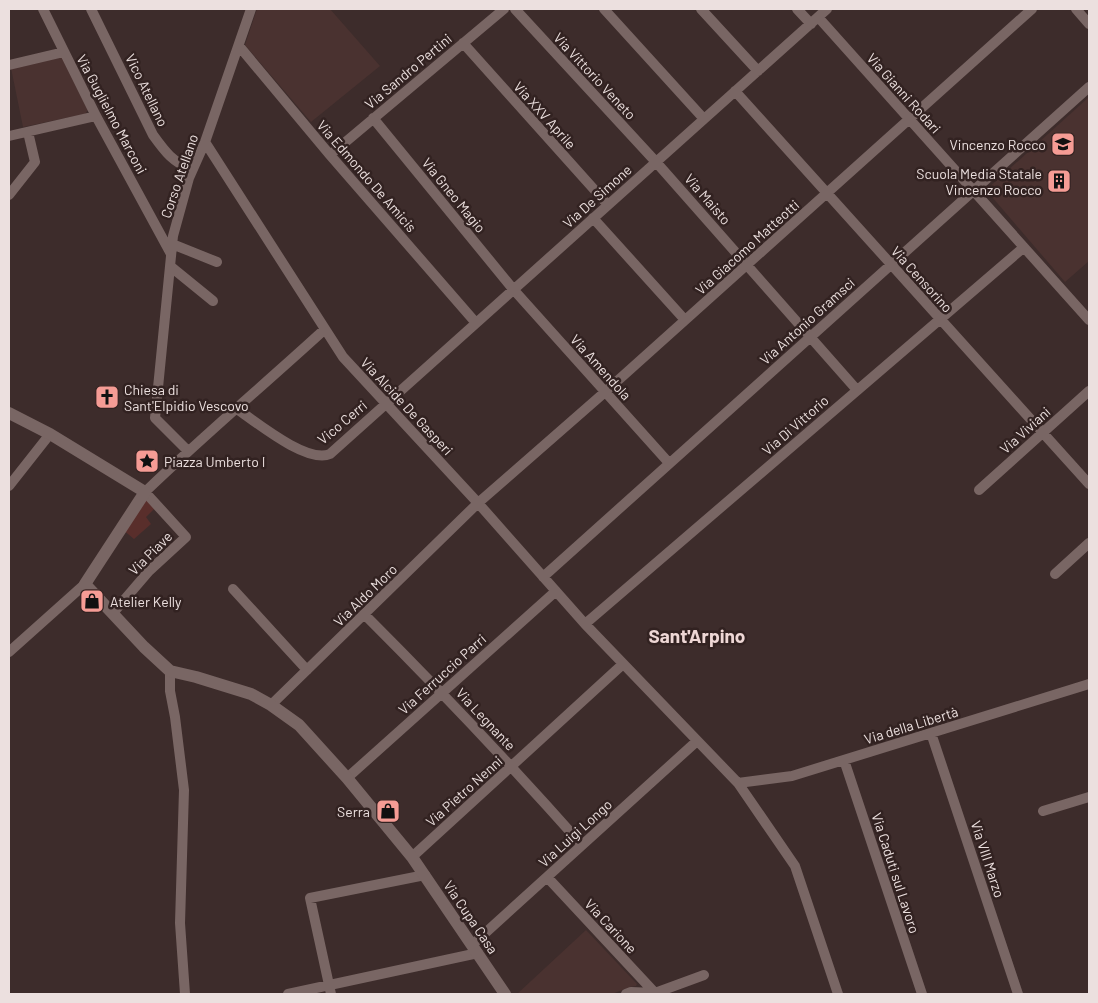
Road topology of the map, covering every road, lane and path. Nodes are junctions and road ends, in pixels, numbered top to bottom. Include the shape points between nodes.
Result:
1 (43, 9) edge
2 (91, 9) edge
3 (250, 9) edge
4 (504, 9) edge
5 (515, 9) edge
6 (604, 9) edge
7 (701, 9) edge
8 (797, 9) edge
9 (827, 9) edge
10 (1032, 9) edge
11 (1076, 9) edge
12 (814, 20) junction
13 (1089, 24) edge
14 (463, 43) junction
15 (239, 46) junction
16 (64, 52) junction
17 (9, 64) edge
18 (758, 71) junction
19 (1089, 87) edge
20 (735, 91) junction
21 (96, 116) junction
22 (374, 118) junction
23 (704, 119) junction
24 (909, 119) junction
25 (28, 132) junction
26 (9, 136) edge
27 (205, 142) junction
28 (330, 155) junction
29 (656, 162) junction
30 (192, 170) junction
31 (973, 191) junction
32 (827, 193) junction
33 (9, 195) edge
34 (608, 205) junction
35 (593, 218) junction
36 (178, 219) junction
37 (159, 231) junction
38 (1023, 248) junction
39 (172, 249) junction
40 (217, 262) dead end
41 (891, 264) junction
42 (747, 265) junction
43 (170, 266) junction
44 (513, 289) junction
45 (213, 301) dead end
46 (940, 319) junction
47 (685, 320) junction
48 (1089, 320) edge
49 (476, 323) junction
50 (325, 329) junction
51 (810, 337) junction
52 (857, 390) junction
53 (1089, 391) edge
54 (605, 392) junction
55 (386, 403) junction
56 (237, 409) junction
57 (9, 413) edge
58 (1043, 433) junction
59 (50, 434) junction
60 (188, 451) junction
61 (669, 463) junction
62 (1089, 484) edge
63 (9, 486) edge
64 (979, 490) dead end
65 (145, 492) junction
66 (478, 504) junction
67 (1089, 543) edge
68 (1055, 574) dead end
69 (542, 577) junction
70 (85, 584) junction
71 (233, 589) dead end
72 (556, 591) junction
73 (113, 613) junction
74 (365, 615) junction
75 (585, 624) junction
76 (9, 652) edge
77 (623, 664) junction
78 (307, 670) junction
79 (170, 671) junction
80 (1089, 684) edge
81 (442, 693) junction
82 (271, 705) junction
83 (932, 733) junction
84 (697, 741) junction
85 (844, 760) junction
86 (512, 766) junction
87 (346, 778) junction
88 (738, 783) junction
89 (1089, 797) edge
90 (1043, 811) dead end
91 (582, 845) junction
92 (412, 857) junction
93 (425, 876) junction
94 (547, 877) junction
95 (475, 949) junction
96 (704, 975) dead end
97 (330, 990) edge
98 (656, 993) junction
99 (186, 994) edge
100 (288, 994) edge
101 (506, 994) edge
102 (626, 994) edge
103 (838, 994) edge
104 (922, 994) edge
105 (1018, 994) edge

1 - 16 street, Via Guglielmo Marconi
2 - 30 street, Vico Atellano via 154,135 165,152
3 - 15 street, Corso Atellano
4 - 14 street, Via Sandro Pertini
5 - 29 street, Via Vittorio Veneto
6 - 23 street
7 - 18 street
8 - 12 street, Via Gianni Rodari
9 - 12 street, Via De Simone
10 - 24 street, Via Giacomo Matteotti
11 - 13 street
12 - 18 street, Via De Simone
12 - 24 street, Via Gianni Rodari
14 - 22 street, Via Sandro Pertini
14 - 34 street, Via XXV Aprile
15 - 27 street, Corso Atellano
15 - 28 street, Via Edmondo De Amicis
16 - 17 street
16 - 21 street, Via Guglielmo Marconi
18 - 20 street, Via De Simone
19 - 31 street, Via Antonio Gramsci
20 - 23 street, Via De Simone
20 - 32 street, Via Censorino
21 - 25 street
21 - 37 street, Via Guglielmo Marconi
22 - 28 street, Via Sandro Pertini
22 - 44 street, Via Gneo Magio
23 - 29 street, Via De Simone
24 - 31 street, Via Gianni Rodari
24 - 32 street, Via Giacomo Matteotti
25 - 26 street
25 - 33 street via 35,162
27 - 30 street, Corso Atellano
27 - 50 street, Via Alcide De Gasperi
28 - 49 street, Via Edmondo De Amicis
29 - 34 street, Via De Simone
29 - 42 street, Via Maisto
30 - 36 street, Corso Atellano
31 - 38 street, Via Gianni Rodari
31 - 41 street, Via Antonio Gramsci
32 - 41 street, Via Censorino
32 - 42 street, Via Giacomo Matteotti
34 - 35 street, Via De Simone
35 - 44 street, Via De Simone
35 - 47 street
36 - 37 street
36 - 39 street, Corso Atellano
37 - 39 street, Via Guglielmo Marconi
38 - 46 street, Via Di Vittorio
38 - 48 street, Via Gianni Rodari
39 - 40 street
39 - 43 street, Corso Atellano
41 - 46 street, Via Censorino
41 - 51 street, Via Antonio Gramsci
42 - 47 street, Via Giacomo Matteotti
42 - 51 street, Via Maisto
43 - 45 street
43 - 60 street, Corso Atellano via 155,418
44 - 49 street, Via De Simone
44 - 54 street, Via Amendola
46 - 52 street, Via Di Vittorio
46 - 58 street, Via Censorino
47 - 54 street, Via Giacomo Matteotti
49 - 55 street, Via De Simone
50 - 55 street, Via Alcide De Gasperi via 343,357
50 - 56 street
51 - 52 street, Via Maisto
51 - 61 street, Via Antonio Gramsci
52 - 75 street, Via Di Vittorio
53 - 58 street, Via Viviani
54 - 61 street, Via Amendola
54 - 66 street, Via Giacomo Matteotti
55 - 56 street, Vico Cerri via 326,456 287,444
55 - 66 street, Via Alcide De Gasperi
56 - 60 street
57 - 59 street
58 - 62 street, Via Censorino
58 - 64 street, Via Viviani
59 - 63 street
59 - 65 street
60 - 65 street
61 - 69 street, Via Antonio Gramsci
65 - 70 street
65 - 73 street, Via Piave via 186,537
66 - 69 street, Via Alcide De Gasperi
66 - 74 street, Via Aldo Moro
67 - 68 street
69 - 72 street, Via Alcide De Gasperi
70 - 73 street
70 - 76 street
71 - 78 street
72 - 75 street, Via Alcide De Gasperi
72 - 81 street, Via Ferruccio Parri
73 - 79 street
74 - 78 street, Via Aldo Moro
74 - 81 street, Via Legnante
75 - 77 street, Via Alcide De Gasperi
77 - 84 street, Via Alcide De Gasperi
77 - 86 street, Via Pietro Nenni
78 - 82 street, Via Aldo Moro
79 - 82 street, Via Cupa Casa via 251,694
79 - 99 street via 184,790 180,923
80 - 83 street, Via della Libertà
81 - 86 street, Via Legnante
81 - 87 street, Via Ferruccio Parri
82 - 87 street, Via Cupa Casa via 298,725
83 - 85 street, Via della Libertà
83 - 105 street, Via VIII Marzo
84 - 88 street, Via Alcide De Gasperi
84 - 91 street, Via Luigi Longo
85 - 88 street, Via della Libertà via 792,776
85 - 104 street, Via Caduti sul Lavoro
86 - 91 street, Via Legnante
86 - 92 street, Via Pietro Nenni
87 - 92 street, Via Cupa Casa
88 - 103 street, Via Alcide De Gasperi via 796,866
89 - 90 street
91 - 94 street, Via Luigi Longo
92 - 93 street, Via Cupa Casa
93 - 95 street, Via Cupa Casa
93 - 97 street via 310,898
94 - 95 street, Via Luigi Longo
94 - 98 street, Via Carione
95 - 97 street
95 - 101 street, Via Cupa Casa
96 - 98 street
97 - 100 street
98 - 102 street

